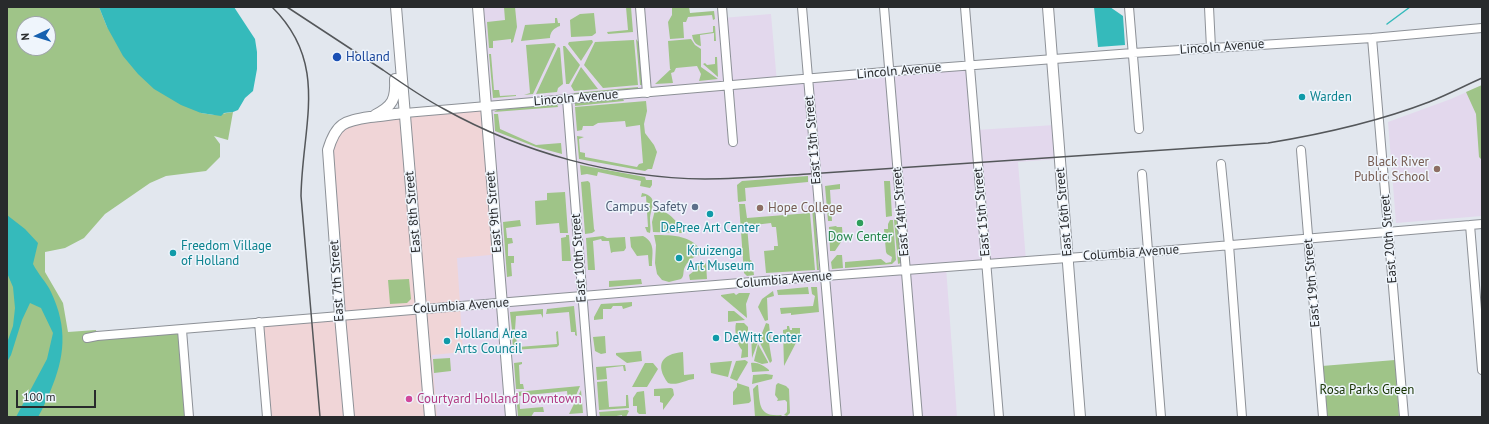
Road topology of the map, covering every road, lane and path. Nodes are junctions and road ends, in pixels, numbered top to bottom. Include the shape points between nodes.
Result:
1 (395, 7) edge
2 (478, 7) edge
3 (640, 7) edge
4 (722, 7) edge
5 (802, 7) edge
6 (884, 7) edge
7 (965, 7) edge
8 (1048, 7) edge
9 (1129, 7) edge
10 (1209, 7) edge
11 (1482, 28) edge
12 (1372, 38) junction
13 (1211, 48) junction
14 (1133, 53) junction
15 (1052, 59) junction
16 (970, 66) junction
17 (889, 72) junction
18 (808, 78) junction
19 (728, 85) junction
20 (647, 93) junction
21 (567, 99) junction
22 (486, 105) junction
23 (405, 113) junction
24 (369, 118) junction
25 (1139, 129) dead end
26 (733, 142) dead end
27 (330, 145) joint
28 (1301, 150) dead end
29 (1221, 164) dead end
30 (1142, 174) dead end
31 (1482, 224) edge
32 (1470, 225) junction
33 (1388, 232) junction
34 (1308, 238) junction
35 (1229, 245) junction
36 (1148, 252) junction
37 (1068, 258) junction
38 (986, 264) junction
39 (906, 270) junction
40 (824, 276) junction
41 (582, 297) junction
42 (502, 303) junction
43 (422, 309) junction
44 (340, 316) junction
45 (259, 322) junction
46 (182, 330) junction
47 (87, 338) dead end
48 (1482, 370) edge
49 (189, 417) edge
50 (267, 417) edge
51 (349, 417) edge
52 (430, 417) edge
53 (511, 417) edge
54 (592, 417) edge
55 (837, 417) edge
56 (918, 417) edge
57 (999, 417) edge
58 (1080, 417) edge
59 (1161, 417) edge
60 (1242, 417) edge
61 (1323, 417) edge
62 (1404, 417) edge

1 - 23 main road, East 8th Street
1 - 24 main road via 395,96 387,108
2 - 22 main road, East 9th Street
3 - 20 street
4 - 19 street
5 - 18 street, East 13th Street
6 - 17 street, East 14th Street
7 - 16 street, East 15th Street
8 - 15 main road, East 16th Street
9 - 14 street
10 - 13 street
11 - 12 street, Lincoln Avenue
12 - 13 street, Lincoln Avenue
12 - 33 street, East 20th Street
13 - 14 street, Lincoln Avenue
14 - 15 street, Lincoln Avenue
14 - 25 street
15 - 16 street, Lincoln Avenue
15 - 37 main road, East 16th Street
16 - 17 street, Lincoln Avenue
16 - 38 street, East 15th Street
17 - 18 street, Lincoln Avenue
17 - 39 street, East 14th Street
18 - 19 street, Lincoln Avenue
18 - 40 street, East 13th Street
19 - 20 street, Lincoln Avenue
19 - 26 street
20 - 21 street, Lincoln Avenue
21 - 22 street, Lincoln Avenue
21 - 41 street, East 10th Street
22 - 23 street, Lincoln Avenue
22 - 42 main road, East 9th Street
23 - 24 main road, Lincoln Avenue
23 - 43 main road, East 8th Street
24 - 27 main road, Lincoln Avenue via 352,119 344,123 333,135
27 - 44 main road, East 7th Street via 328,159
28 - 34 street, East 19th Street
29 - 35 street
30 - 36 street
31 - 32 street, Columbia Avenue
32 - 33 street, Columbia Avenue
32 - 48 street
33 - 34 street, Columbia Avenue
33 - 62 street, East 20th Street
34 - 35 street, Columbia Avenue
34 - 61 street, East 19th Street
35 - 36 street, Columbia Avenue
35 - 60 street
36 - 37 street, Columbia Avenue
36 - 59 street
37 - 38 street, Columbia Avenue
37 - 58 main road, East 16th Street
38 - 39 street, Columbia Avenue
38 - 57 street, East 15th Street
39 - 40 street, Columbia Avenue
39 - 56 street, East 14th Street
40 - 41 street, Columbia Avenue
40 - 55 street, East 13th Street
41 - 42 street, Columbia Avenue
41 - 54 street, East 10th Street
42 - 43 street, Columbia Avenue
42 - 53 main road, East 9th Street
43 - 44 street, Columbia Avenue
43 - 52 main road, East 8th Street
44 - 45 street, Columbia Avenue
44 - 51 main road, East 7th Street
45 - 46 street, Columbia Avenue
45 - 50 street
46 - 47 street, Columbia Avenue
46 - 49 street

